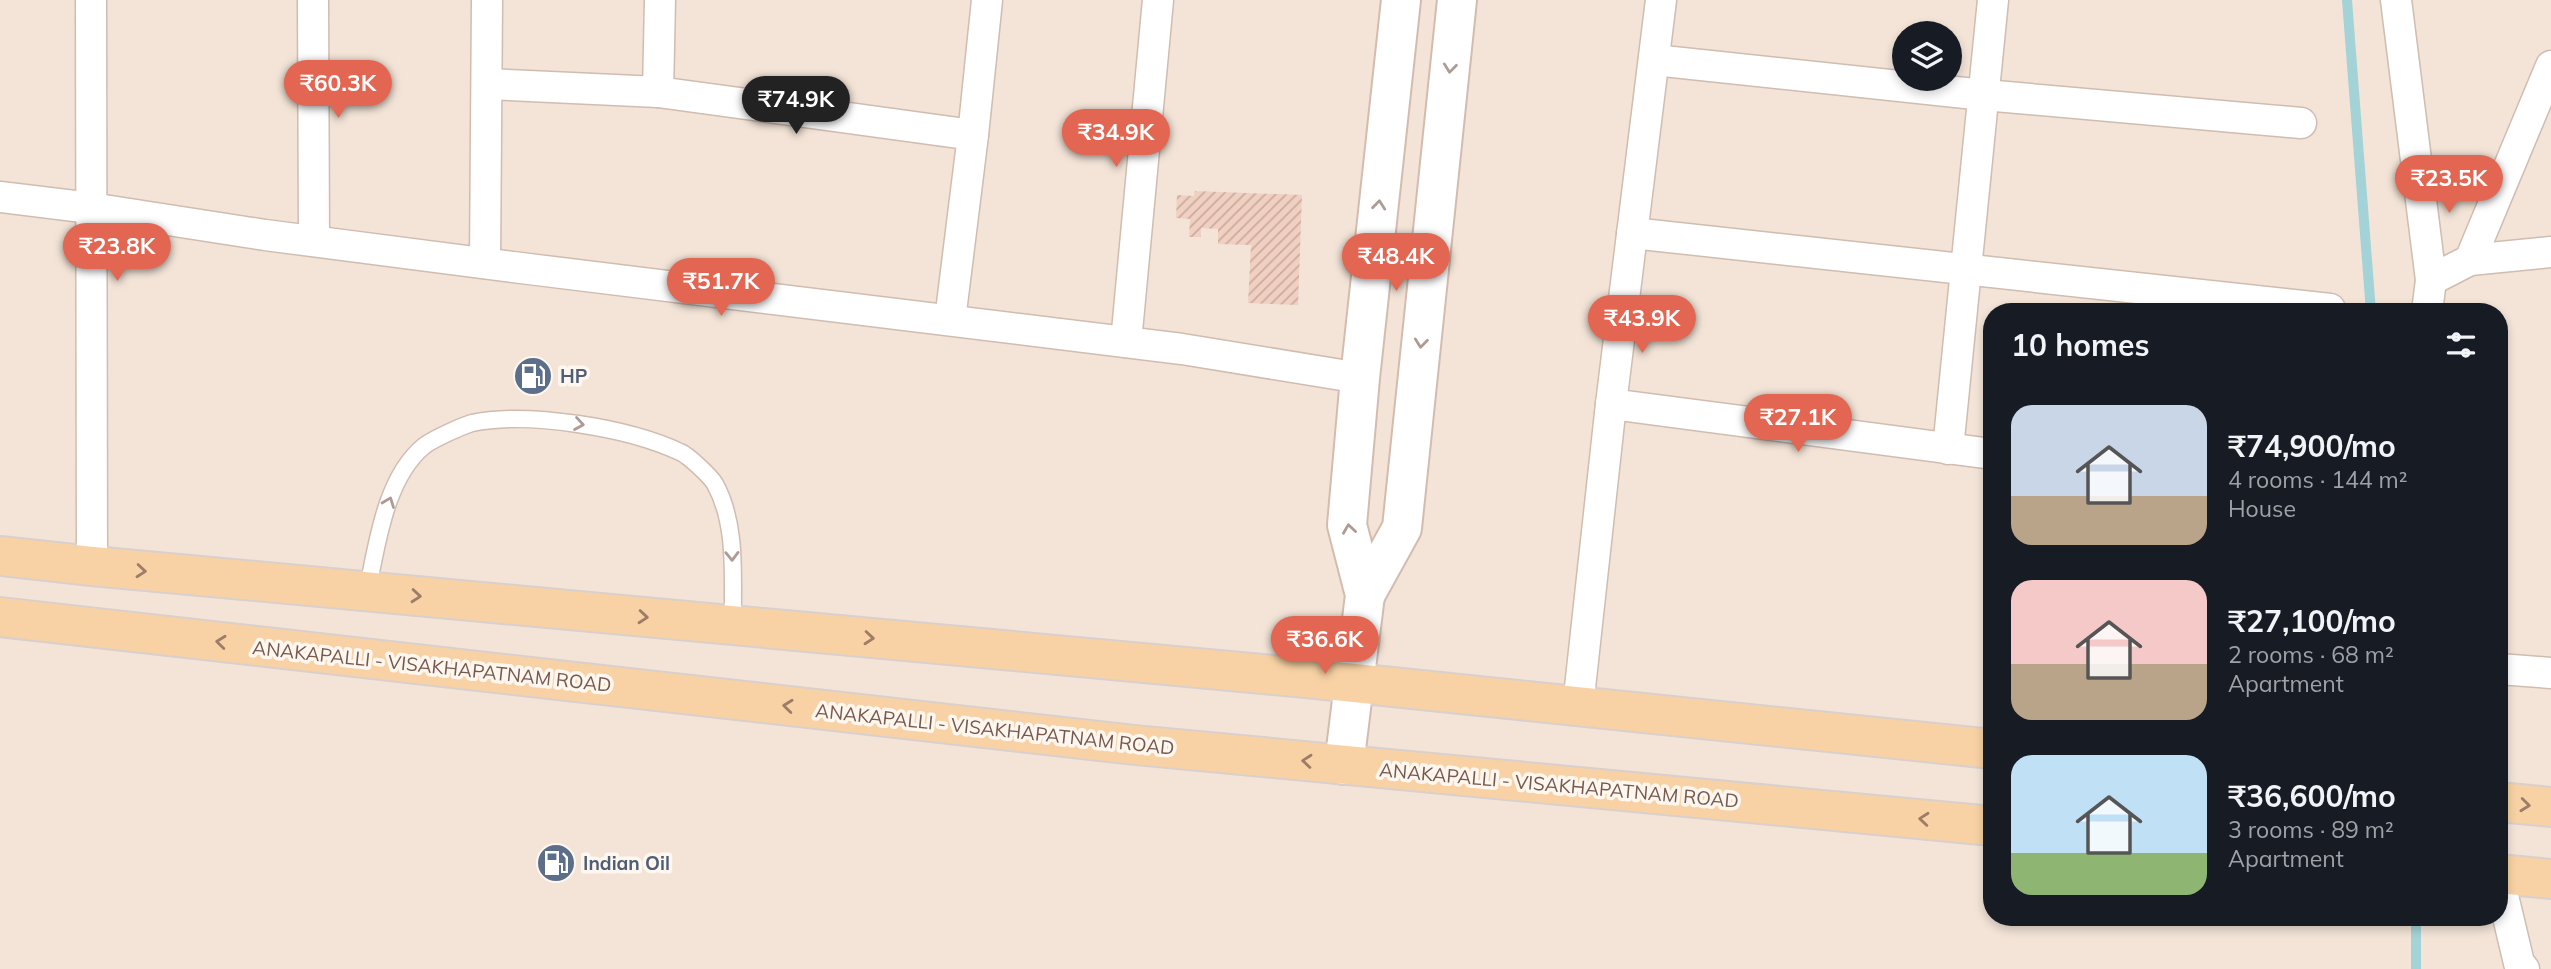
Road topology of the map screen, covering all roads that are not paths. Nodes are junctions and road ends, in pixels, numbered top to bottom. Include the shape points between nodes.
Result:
1 (92, 0) edge
2 (313, 0) edge
3 (487, 0) edge
4 (660, 0) edge
5 (987, 0) edge
6 (1158, 0) edge
7 (1401, 0) edge
8 (1457, 0) edge
9 (1661, 0) edge
10 (1993, 0) edge
11 (2396, 0) edge
12 (1654, 60) junction
13 (2551, 66) edge
14 (487, 84) junction
15 (658, 92) junction
16 (1984, 95) junction
17 (2301, 123) dead end
18 (973, 135) junction
19 (0, 197) edge
20 (91, 208) junction
21 (1632, 233) junction
22 (314, 241) junction
23 (2551, 252) edge
24 (2470, 260) junction
25 (485, 263) junction
26 (1966, 268) junction
27 (2431, 280) junction
28 (2277, 303) edge
29 (2428, 303) edge
30 (950, 320) junction
31 (1126, 342) junction
32 (1360, 378) junction
33 (1611, 404) junction
34 (1948, 449) junction
35 (1983, 453) edge
36 (0, 555) edge
37 (93, 566) junction
38 (367, 592) junction
39 (1365, 595) junction
40 (0, 617) edge
41 (733, 625) junction
42 (2508, 670) edge
43 (2551, 673) edge
44 (1354, 683) junction
45 (1577, 706) junction
46 (1983, 748) edge
47 (1344, 765) junction
48 (2508, 803) edge
49 (2551, 807) edge
50 (1983, 825) edge
51 (2508, 877) edge
52 (2551, 879) edge
53 (2508, 915) edge
54 (2524, 969) edge

1 - 20 street
2 - 22 street
3 - 14 street
4 - 15 street
5 - 18 street
6 - 31 street
32 -> 7 street
8 -> 39 street via 1402,528
9 - 12 street
10 - 16 street
11 - 27 street
12 - 16 street
12 - 21 street
13 - 24 street
14 - 15 street
14 - 25 street
15 - 18 street
16 - 17 street
16 - 26 street
18 - 30 street
19 - 20 street
20 - 22 street
20 - 37 street
21 - 26 street
21 - 33 street
22 - 25 street
23 - 24 street
24 - 27 street
25 - 30 street
26 - 28 street
26 - 34 street
27 - 29 street
30 - 31 street
31 - 32 street
39 -> 32 street via 1347,524
33 - 34 street
33 - 45 street
34 - 35 street
36 - 37 main road
37 -> 38 main road
38 -> 41 main road
38 -> 41 lane via 387,503 405,467 425,445 471,424 575,423 683,453 714,483 731,530
39 - 44 street
47 -> 40 main road, ANAKAPALLI - VISAKHAPATNAM ROAD
41 -> 44 main road
42 - 43 street
44 - 45 main road
44 - 47 street
45 - 46 main road
50 -> 47 main road, ANAKAPALLI - VISAKHAPATNAM ROAD
48 -> 49 main road
51 - 52 main road
53 - 54 street

